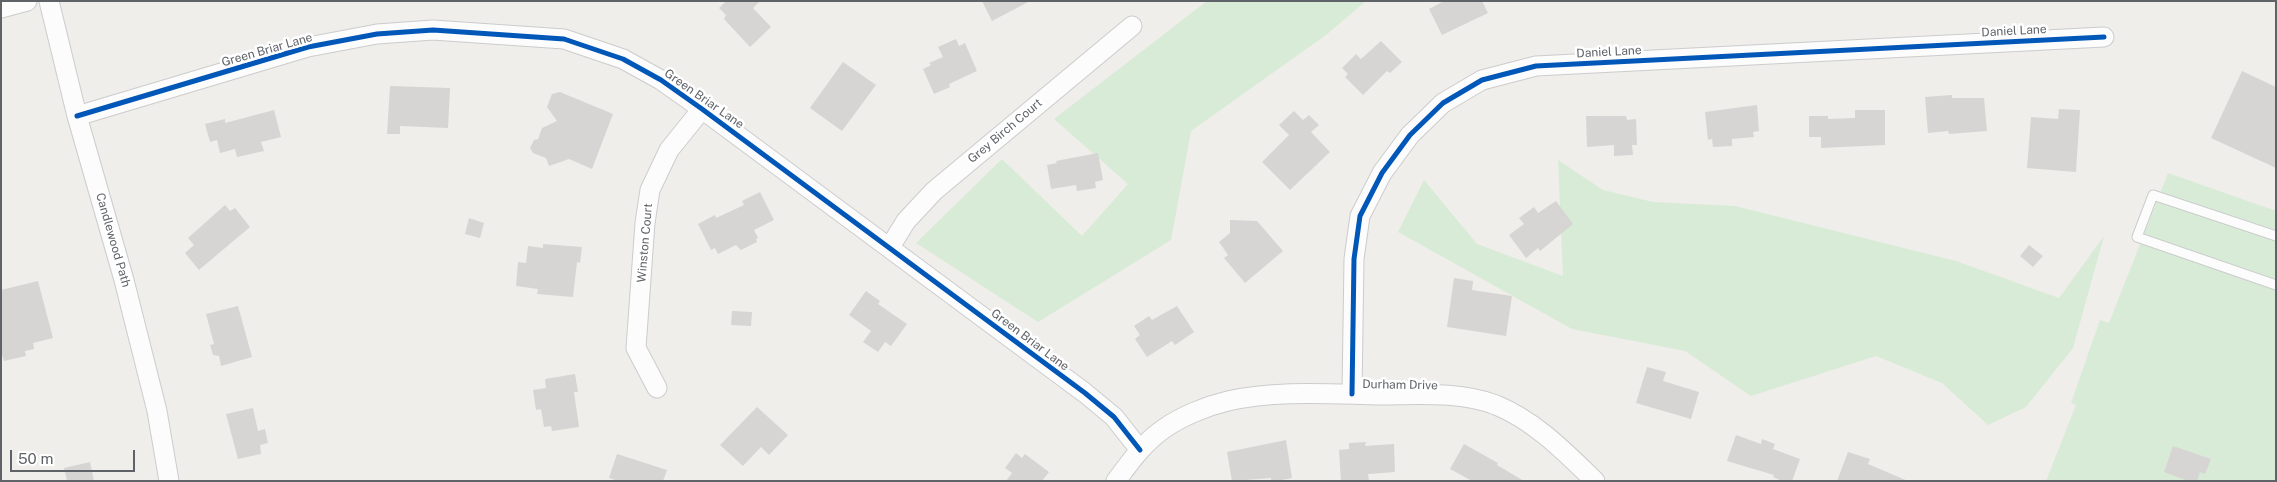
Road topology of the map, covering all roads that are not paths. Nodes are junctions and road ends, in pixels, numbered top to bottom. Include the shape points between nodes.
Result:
1 (27, 1) edge
2 (49, 1) edge
3 (1, 8) edge
4 (1132, 26) dead end
5 (2104, 37) dead end
6 (702, 109) junction
7 (77, 116) junction
8 (2276, 236) edge
9 (890, 247) junction
10 (2276, 285) edge
11 (658, 388) dead end
12 (1352, 394) junction
13 (1140, 450) junction
14 (169, 481) edge
15 (1116, 481) edge
16 (1595, 481) edge

1 - 3 street
2 - 7 street, Candlewood Path
4 - 9 street, Grey Birch Court via 934,191 906,221
5 - 12 street, Daniel Lane via 1536,66 1482,80 1443,103 1410,135 1382,173 1360,216 1354,259
6 - 7 street, Green Briar Lane via 623,59 564,39 433,30 377,34 308,47
6 - 9 street, Green Briar Lane
6 - 11 street, Winston Court via 669,150 650,190 636,348
7 - 14 street, Candlewood Path via 141,346
8 - 10 lane via 2153,195 2137,237
9 - 13 street, Green Briar Lane via 1114,417
12 - 13 street, Durham Drive via 1266,395 1227,402 1165,428
12 - 16 street, Durham Drive via 1454,396 1496,405 1531,425 1565,451
13 - 15 street, Durham Drive

